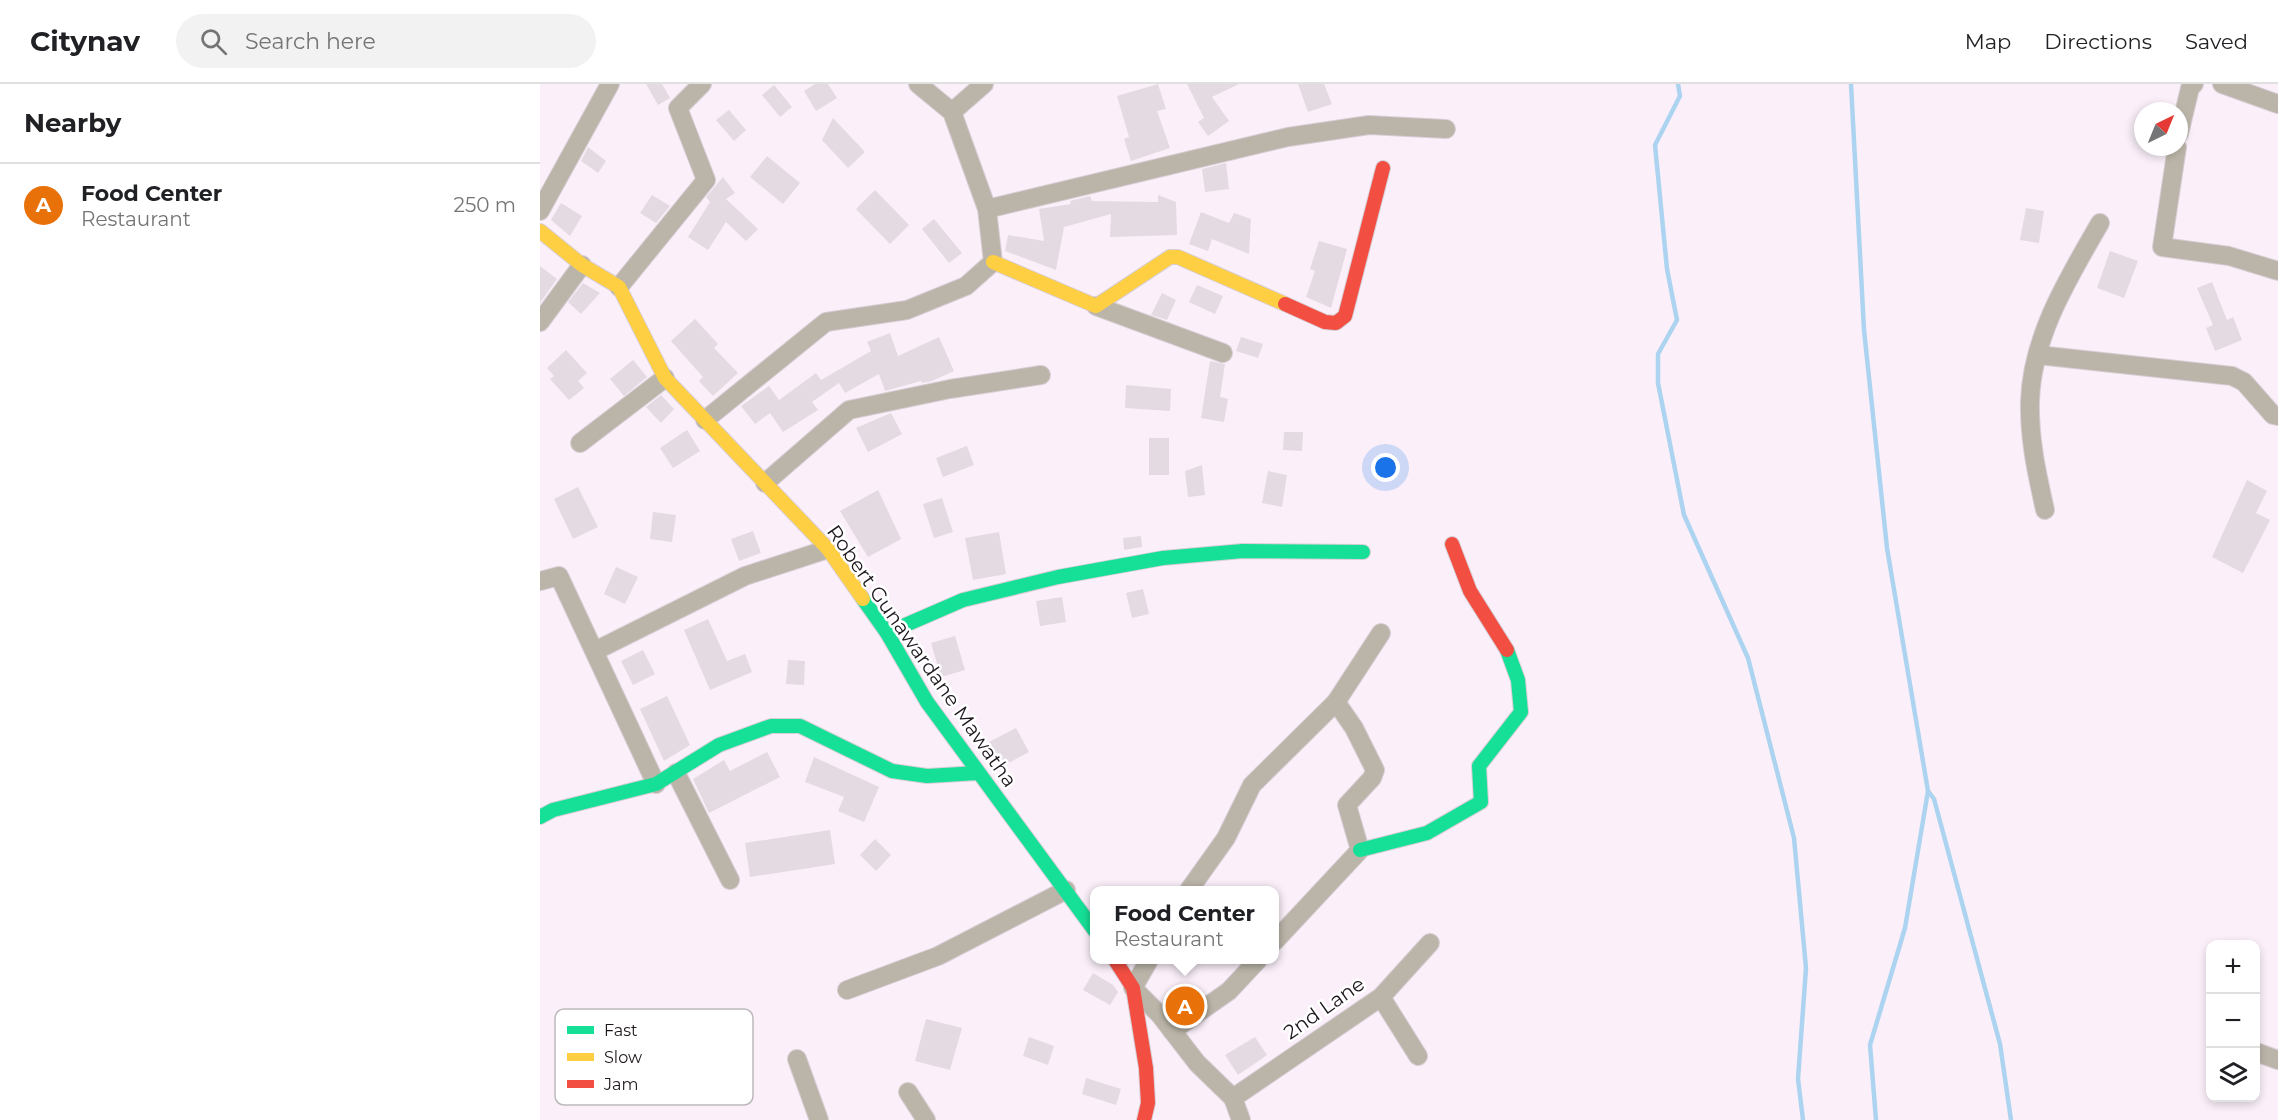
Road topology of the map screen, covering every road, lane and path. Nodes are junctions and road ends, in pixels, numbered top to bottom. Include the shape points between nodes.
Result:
1 (610, 84) edge
2 (702, 84) edge
3 (918, 84) edge
4 (984, 84) edge
5 (2194, 84) edge
6 (2222, 84) edge
7 (2186, 102) edge
8 (2278, 104) edge
9 (952, 112) junction
10 (1446, 129) dead end
11 (2176, 156) edge
12 (1383, 168) dead end
13 (987, 209) junction
14 (540, 211) edge
15 (2100, 223) dead end
16 (540, 231) edge
17 (993, 262) junction
18 (582, 265) junction
19 (2278, 271) edge
20 (618, 287) junction
21 (1096, 306) junction
22 (540, 322) edge
23 (1223, 353) dead end
24 (2038, 355) junction
25 (1041, 375) dead end
26 (665, 378) junction
27 (2278, 416) edge
28 (705, 420) junction
29 (580, 443) dead end
30 (765, 483) junction
31 (2044, 510) dead end
32 (1452, 544) dead end
33 (828, 549) junction
34 (1363, 552) dead end
35 (540, 581) edge
36 (887, 633) junction
37 (1381, 633) dead end
38 (595, 651) junction
39 (1336, 702) junction
40 (675, 773) junction
41 (978, 773) junction
42 (656, 784) junction
43 (540, 817) edge
44 (1360, 850) junction
45 (730, 880) dead end
46 (1192, 886) edge
47 (1066, 890) junction
48 (1090, 924) edge
49 (1279, 937) edge
50 (1430, 943) dead end
51 (1117, 964) edge
52 (1147, 964) edge
53 (1254, 964) edge
54 (1132, 988) junction
55 (847, 990) dead end
56 (1381, 997) junction
57 (1172, 1031) junction
58 (2260, 1053) edge
59 (1418, 1056) dead end
60 (797, 1059) dead end
61 (2278, 1060) edge
62 (908, 1092) dead end
63 (1233, 1098) junction
64 (819, 1120) edge
65 (926, 1120) edge
66 (1144, 1120) edge
67 (1241, 1120) edge

1 - 14 street
2 - 20 street via 678,108 706,180
3 - 9 street
4 - 9 street
5 - 7 street
6 - 8 street
9 - 13 street
10 - 13 street via 1369,125 1288,137
11 - 19 street via 2162,247 2229,256
12 - 21 street via 1345,316 1336,323 1325,322 1170,257
13 - 17 street
15 - 24 street via 2059,296
16 - 18 street
17 - 21 street
17 - 28 street via 966,286 907,310 826,322
18 - 20 street
18 - 22 street
20 - 26 street, Robert Gunawardane Mawatha
21 - 23 street
24 - 27 street via 2232,376 2244,382
24 - 31 street via 2030,420
25 - 30 street via 849,410
26 - 28 street, Robert Gunawardane Mawatha
26 - 29 street
28 - 30 street, Robert Gunawardane Mawatha
30 - 33 street, Robert Gunawardane Mawatha
32 - 44 street via 1470,591 1505,644 1518,680 1521,712 1479,766 1478,806 1427,833
33 - 36 street, Robert Gunawardane Mawatha
33 - 38 street via 746,576
34 - 36 street via 1243,550 1152,560 963,600
35 - 38 street via 559,576
36 - 41 street, Robert Gunawardane Mawatha via 927,702
37 - 39 street
38 - 42 street
39 - 44 street via 1375,770 1347,805
39 - 46 street via 1252,785 1226,838
40 - 41 street via 719,745 771,726 800,726 892,771 927,776
40 - 42 street
40 - 45 street
41 - 47 street, Robert Gunawardane Mawatha
42 - 43 street via 553,810
44 - 49 street
47 - 48 street, Robert Gunawardane Mawatha
47 - 55 street via 938,956
50 - 56 street, 2nd Lane
51 - 54 street
52 - 54 street
53 - 57 street via 1229,991
54 - 57 street
54 - 66 street via 1146,1068 1148,1103
56 - 59 street
56 - 63 street, 2nd Lane
57 - 63 street via 1197,1063
58 - 61 street
60 - 64 street
62 - 65 street
63 - 67 street

